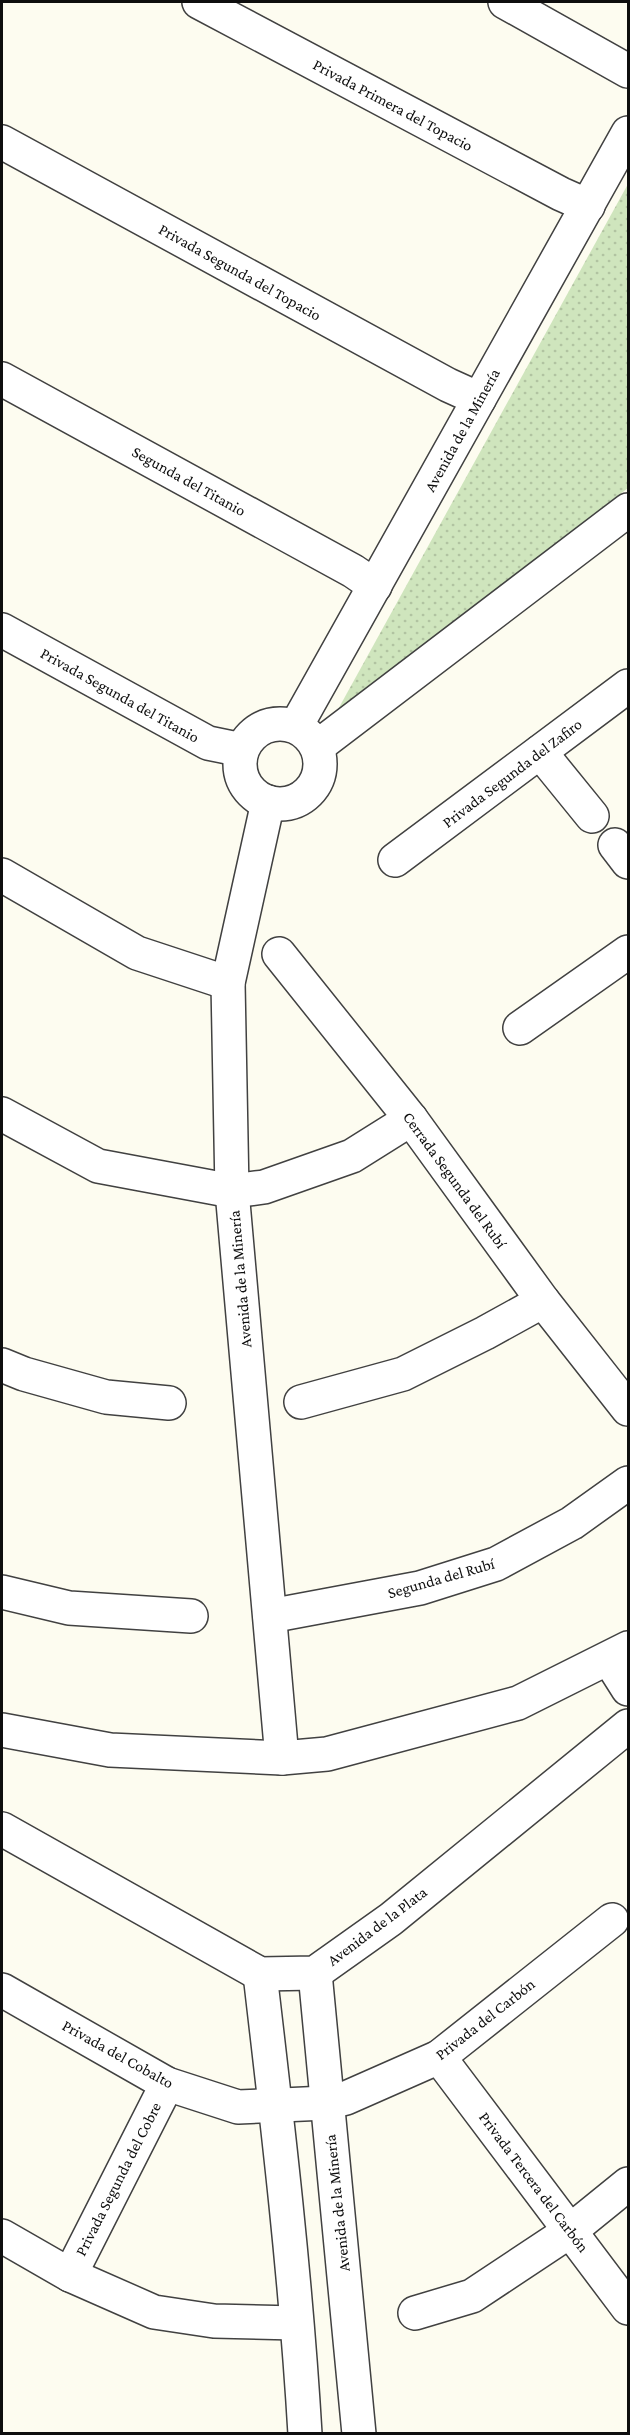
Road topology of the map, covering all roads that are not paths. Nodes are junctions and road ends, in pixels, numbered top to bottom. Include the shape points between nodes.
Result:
1 (199, 2) edge
2 (505, 2) edge
3 (628, 71) edge
4 (628, 133) edge
5 (2, 142) edge
6 (588, 206) junction
7 (2, 379) edge
8 (479, 399) junction
9 (628, 510) edge
10 (375, 586) junction
11 (2, 630) edge
12 (628, 686) edge
13 (307, 736) junction
14 (242, 750) junction
15 (540, 752) junction
16 (268, 802) junction
17 (592, 816) dead end
18 (395, 860) dead end
19 (2, 875) edge
20 (628, 952) edge
21 (279, 954) dead end
22 (228, 983) junction
23 (520, 1028) dead end
24 (2, 1114) edge
25 (411, 1119) junction
26 (232, 1191) junction
27 (543, 1300) junction
28 (2, 1365) edge
29 (301, 1402) dead end
30 (169, 1403) dead end
31 (628, 1409) edge
32 (628, 1483) edge
33 (2, 1592) edge
34 (191, 1616) dead end
35 (270, 1616) junction
36 (619, 1654) edge
37 (628, 1689) edge
38 (628, 1726) edge
39 (2, 1730) edge
40 (282, 1758) junction
41 (2, 1829) edge
42 (612, 1920) dead end
43 (315, 1973) junction
44 (260, 1974) junction
45 (2, 1990) edge
46 (439, 2057) junction
47 (167, 2084) junction
48 (326, 2103) junction
49 (276, 2105) junction
50 (628, 2184) edge
51 (570, 2232) junction
52 (2, 2236) edge
53 (70, 2275) junction
54 (628, 2308) edge
55 (415, 2313) dead end
56 (296, 2323) junction
57 (305, 2433) edge
58 (359, 2433) edge

1 - 6 street, Privada Primera del Topacio
2 - 3 street
4 - 6 street, Avenida de la Minería
5 - 8 street, Privada Segunda del Topacio
6 - 8 street, Avenida de la Minería
7 - 10 street, Segunda del Titanio
8 - 10 street, Avenida de la Minería
9 - 13 street
10 - 13 street, Avenida de la Minería
11 - 14 street, Privada Segunda del Titanio via 208,743
12 - 15 street, Privada Segunda del Zafiro
13 - 14 street via 283,723 270,724 249,738
13 - 16 street via 321,761 311,791 283,804
14 - 16 street via 244,782
15 - 17 street
15 - 18 street, Privada Segunda del Zafiro
16 - 22 street, Avenida de la Minería
19 - 22 street via 137,953
20 - 23 street
21 - 25 street, Cerrada Segunda del Rubí
22 - 26 street, Avenida de la Minería
24 - 26 street via 98,1166
25 - 26 street via 352,1156 264,1187
25 - 27 street, Cerrada Segunda del Rubí
26 - 35 street, Avenida de la Minería
27 - 29 street via 403,1374
27 - 31 street, Cerrada Segunda del Rubí
28 - 30 street via 106,1397
32 - 35 street, Segunda del Rubí via 572,1523 496,1564 420,1588
33 - 34 street via 69,1608
35 - 40 street, Avenida de la Minería
36 - 37 street
36 - 40 street via 518,1703 327,1754
38 - 43 street, Avenida de la Plata via 391,1918
39 - 40 street via 110,1750
41 - 44 street
42 - 46 street, Privada del Carbón
43 - 44 street, Avenida de la Plata
43 - 48 street, Avenida de la Minería
44 - 49 street
45 - 47 street, Privada del Cobalto
46 - 48 street, Privada del Carbón
46 - 51 street, Privada Tercera del Carbón
47 - 49 street, Privada del Cobalto via 238,2107
47 - 53 street, Privada Segunda del Cobre
48 - 49 street, Privada del Carbón
48 - 58 street, Avenida de la Minería
49 - 56 street
50 - 51 street
51 - 54 street, Privada Tercera del Carbón
51 - 55 street via 472,2296
52 - 53 street
53 - 56 street via 154,2312 214,2321
56 - 57 street

